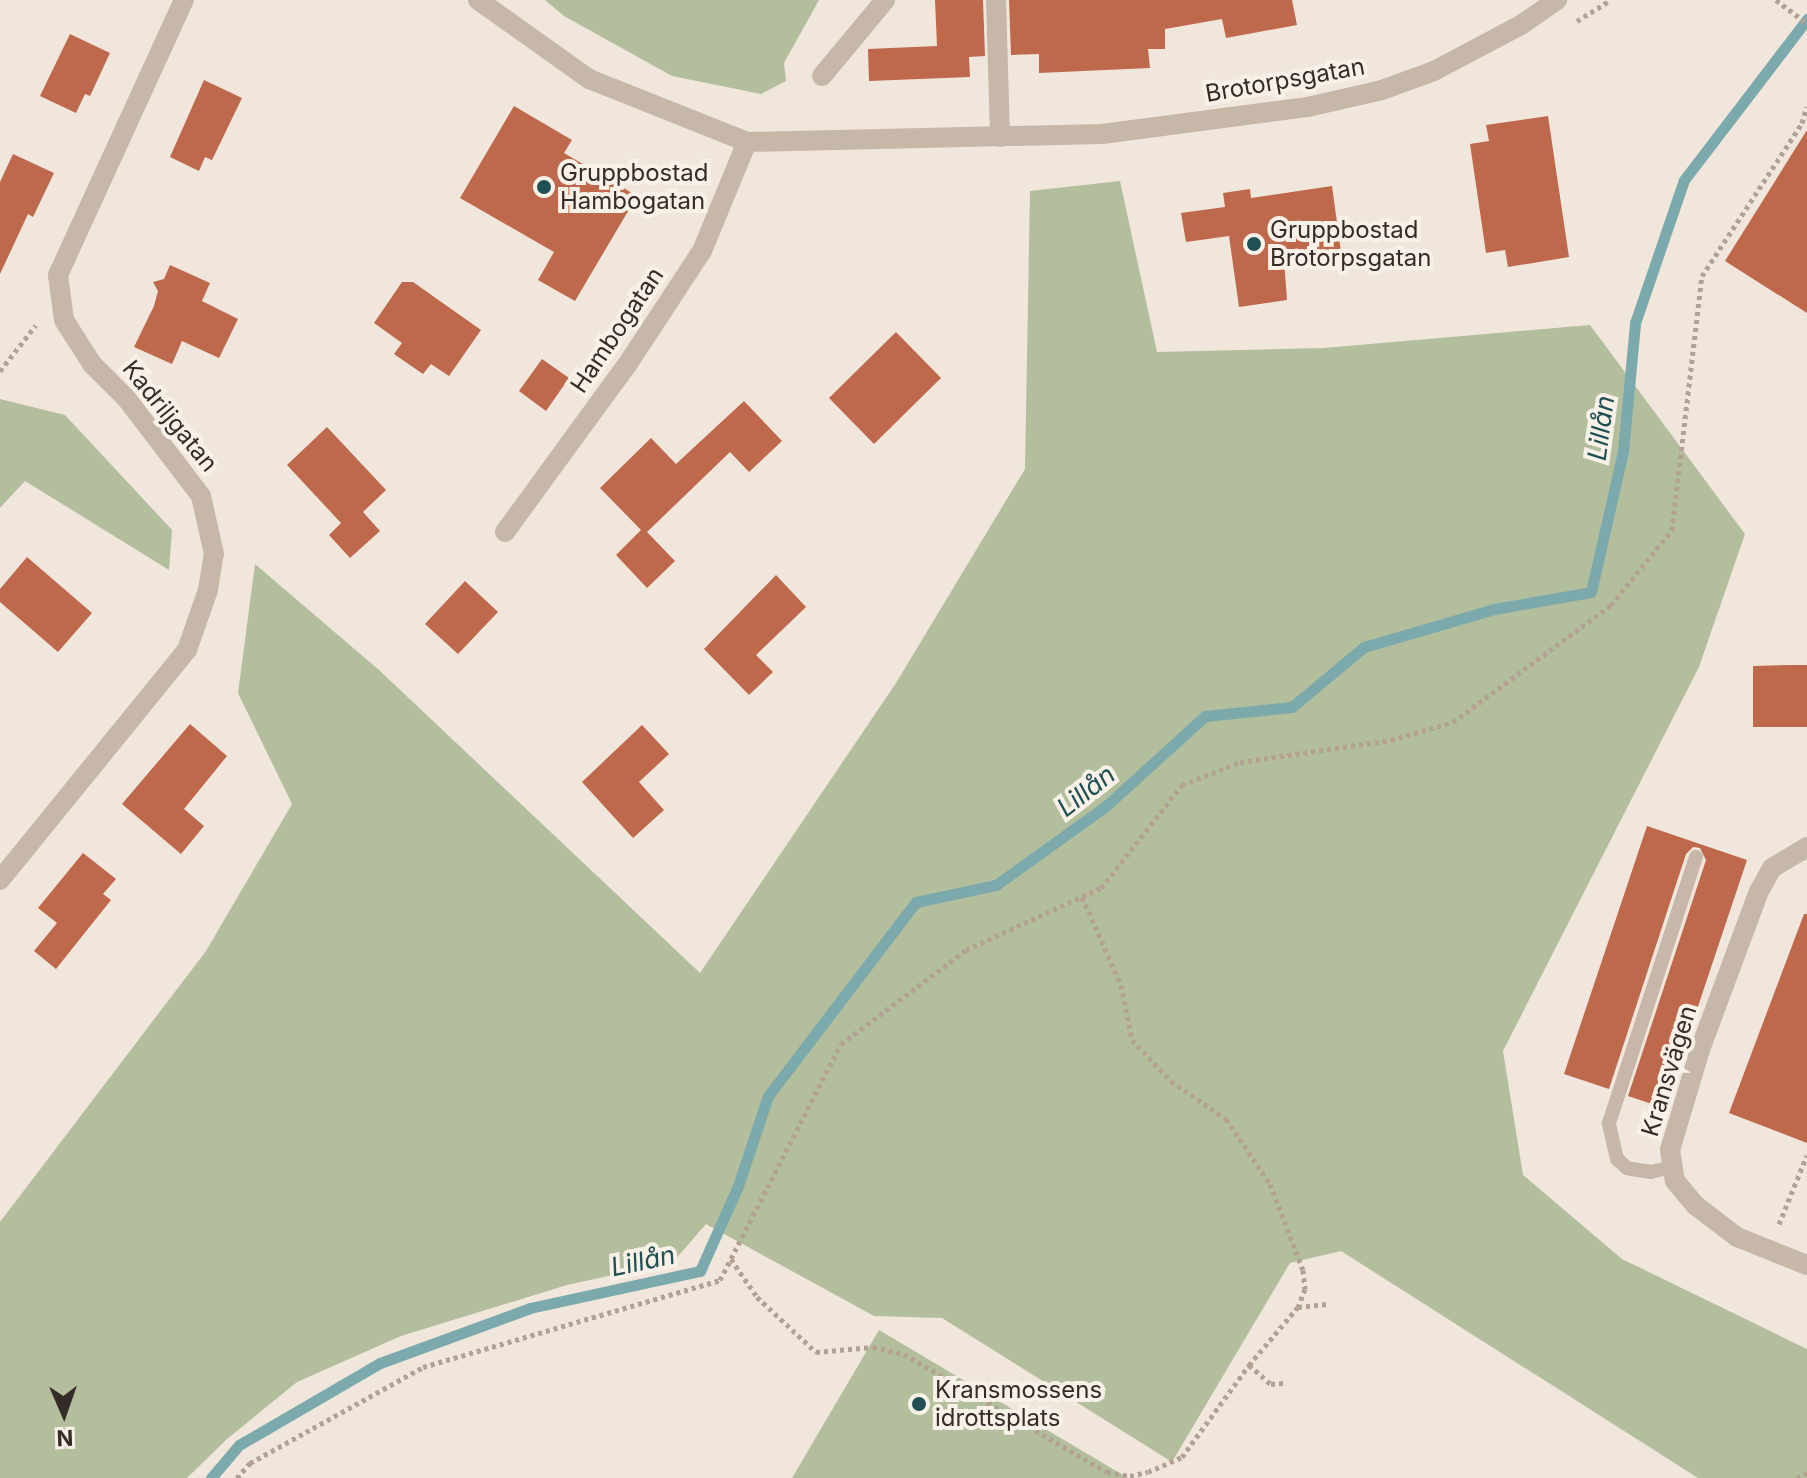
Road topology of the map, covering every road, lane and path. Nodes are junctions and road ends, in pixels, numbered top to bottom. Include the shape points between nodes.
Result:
1 (184, 0) edge
2 (478, 0) edge
3 (885, 0) edge
4 (996, 0) edge
5 (1557, 0) edge
6 (1778, 2) edge
7 (1807, 23) edge
8 (822, 76) dead end
9 (1807, 107) edge
10 (1804, 124) edge
11 (1000, 137) junction
12 (747, 142) junction
13 (58, 275) junction
14 (0, 371) edge
15 (505, 532) dead end
16 (1807, 847) edge
17 (1696, 857) dead end
18 (0, 880) edge
19 (1082, 897) junction
20 (1807, 1155) edge
21 (1672, 1167) junction
22 (1768, 1250) junction
23 (731, 1259) junction
24 (1807, 1265) edge
25 (1327, 1304) dead end
26 (1298, 1307) junction
27 (1249, 1365) junction
28 (1284, 1383) dead end
29 (1807, 1473) edge
30 (237, 1478) edge
31 (1797, 1478) edge

1 - 13 street
2 - 12 street, Brotorpsgatan via 589,79
3 - 8 street
4 - 11 street
5 - 11 street, Brotorpsgatan via 1434,71 1382,90 1308,107 1102,134
6 - 7 path
9 - 10 path
10 - 19 path via 1702,276 1672,530 1611,605 1453,722 1391,740 1240,762 1182,785 1101,888
11 - 12 street, Brotorpsgatan
12 - 15 street, Hambogatan via 702,251 627,365
13 - 14 path via 44,316
13 - 18 street, Kadriljgatan via 64,320 92,364 126,398 201,496 214,554 187,650
16 - 21 street, Kransvägen via 1772,868 1759,891 1676,1125
17 - 21 lane via 1609,1123 1617,1159 1627,1168 1651,1172
19 - 23 path via 966,950 841,1044
19 - 26 path via 1121,985 1132,1040 1171,1081 1226,1119 1270,1184 1303,1270 1305,1289
20 - 22 path
21 - 22 street, Kransvägen via 1675,1181 1695,1205 1737,1237
22 - 24 street, Kransvägen
23 - 27 path via 788,1331 816,1352 873,1347 904,1354 1107,1472 1130,1476 1182,1457
23 - 30 path via 720,1280 423,1367 250,1463
25 - 26 path
26 - 27 path
27 - 28 path via 1271,1384
29 - 31 path

